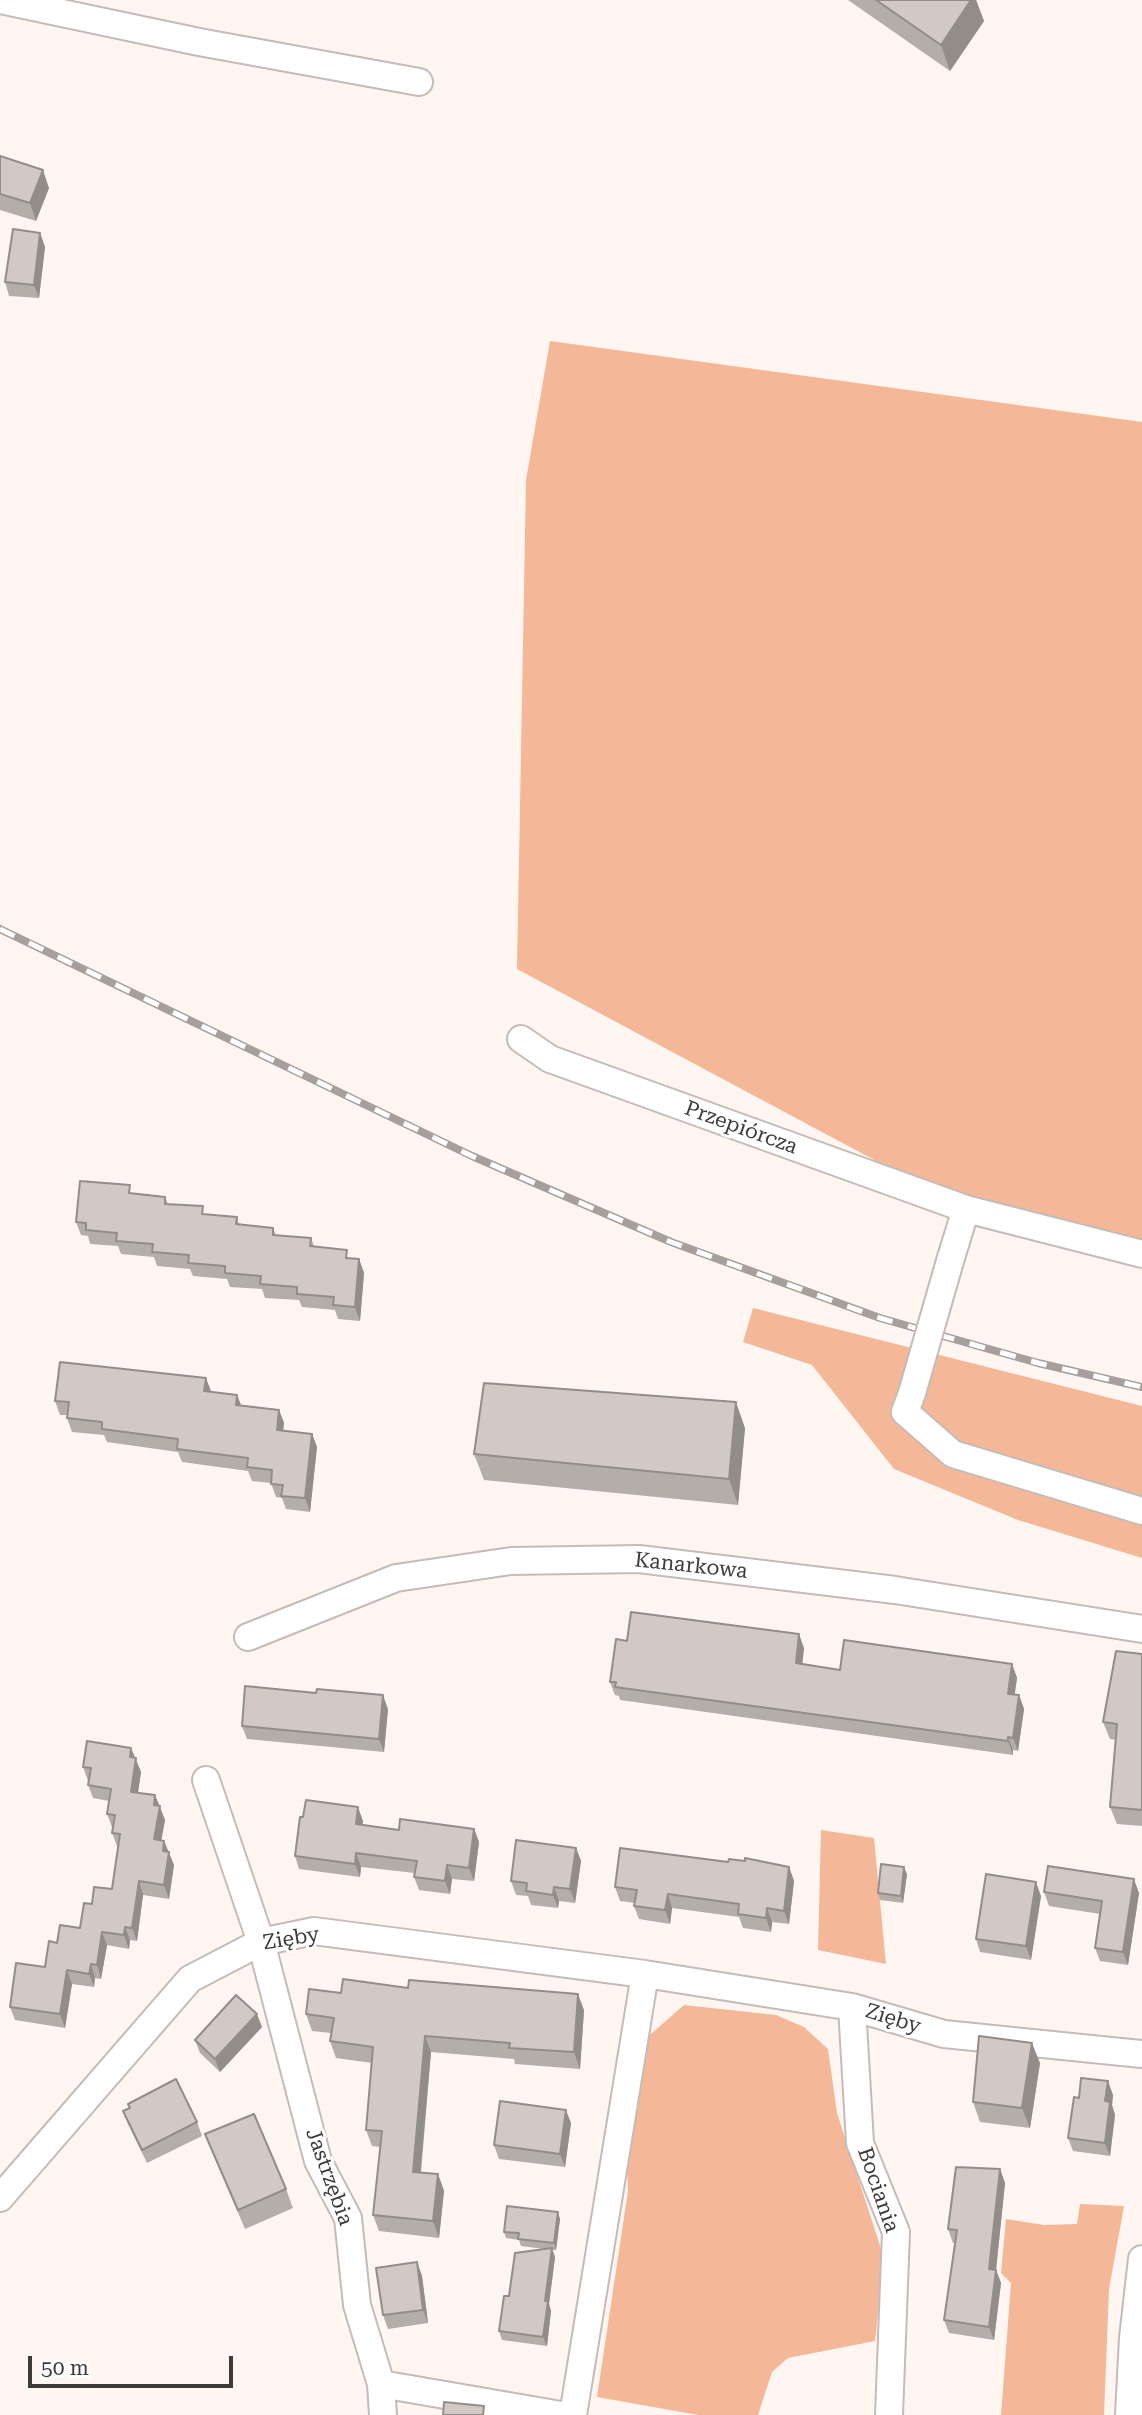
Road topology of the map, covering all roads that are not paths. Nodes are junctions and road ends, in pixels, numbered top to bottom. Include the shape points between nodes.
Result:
1 (0, 0) edge
2 (418, 82) dead end
3 (521, 1039) dead end
4 (966, 1209) junction
5 (1142, 1254) edge
6 (1142, 1511) edge
7 (1142, 1629) edge
8 (248, 1637) dead end
9 (206, 1780) dead end
10 (261, 1942) junction
11 (645, 1974) junction
12 (852, 2007) junction
13 (1142, 2054) edge
14 (0, 2198) edge
15 (1142, 2259) edge
16 (381, 2384) junction
17 (383, 2415) edge
18 (561, 2415) edge
19 (573, 2415) edge
20 (888, 2415) edge
21 (1129, 2415) edge

1 - 2 street
3 - 4 street, Przepiórcza via 551,1059
4 - 5 street
4 - 6 street, bridge via 905,1412 953,1454
7 - 8 street, Kanarkowa via 895,1590 639,1559 511,1561 396,1578
9 - 10 street, Jastrzębia
10 - 11 street, Zięby via 314,1931
10 - 14 street, Zięby via 190,1979
10 - 16 street, Jastrzębia via 318,2161 348,2218 357,2305
11 - 12 street, Zięby
11 - 19 street
12 - 13 street, Zięby via 944,2034
12 - 20 street, Bociania via 860,2143 896,2232
15 - 21 street
16 - 17 street, Jastrzębia
16 - 18 street

